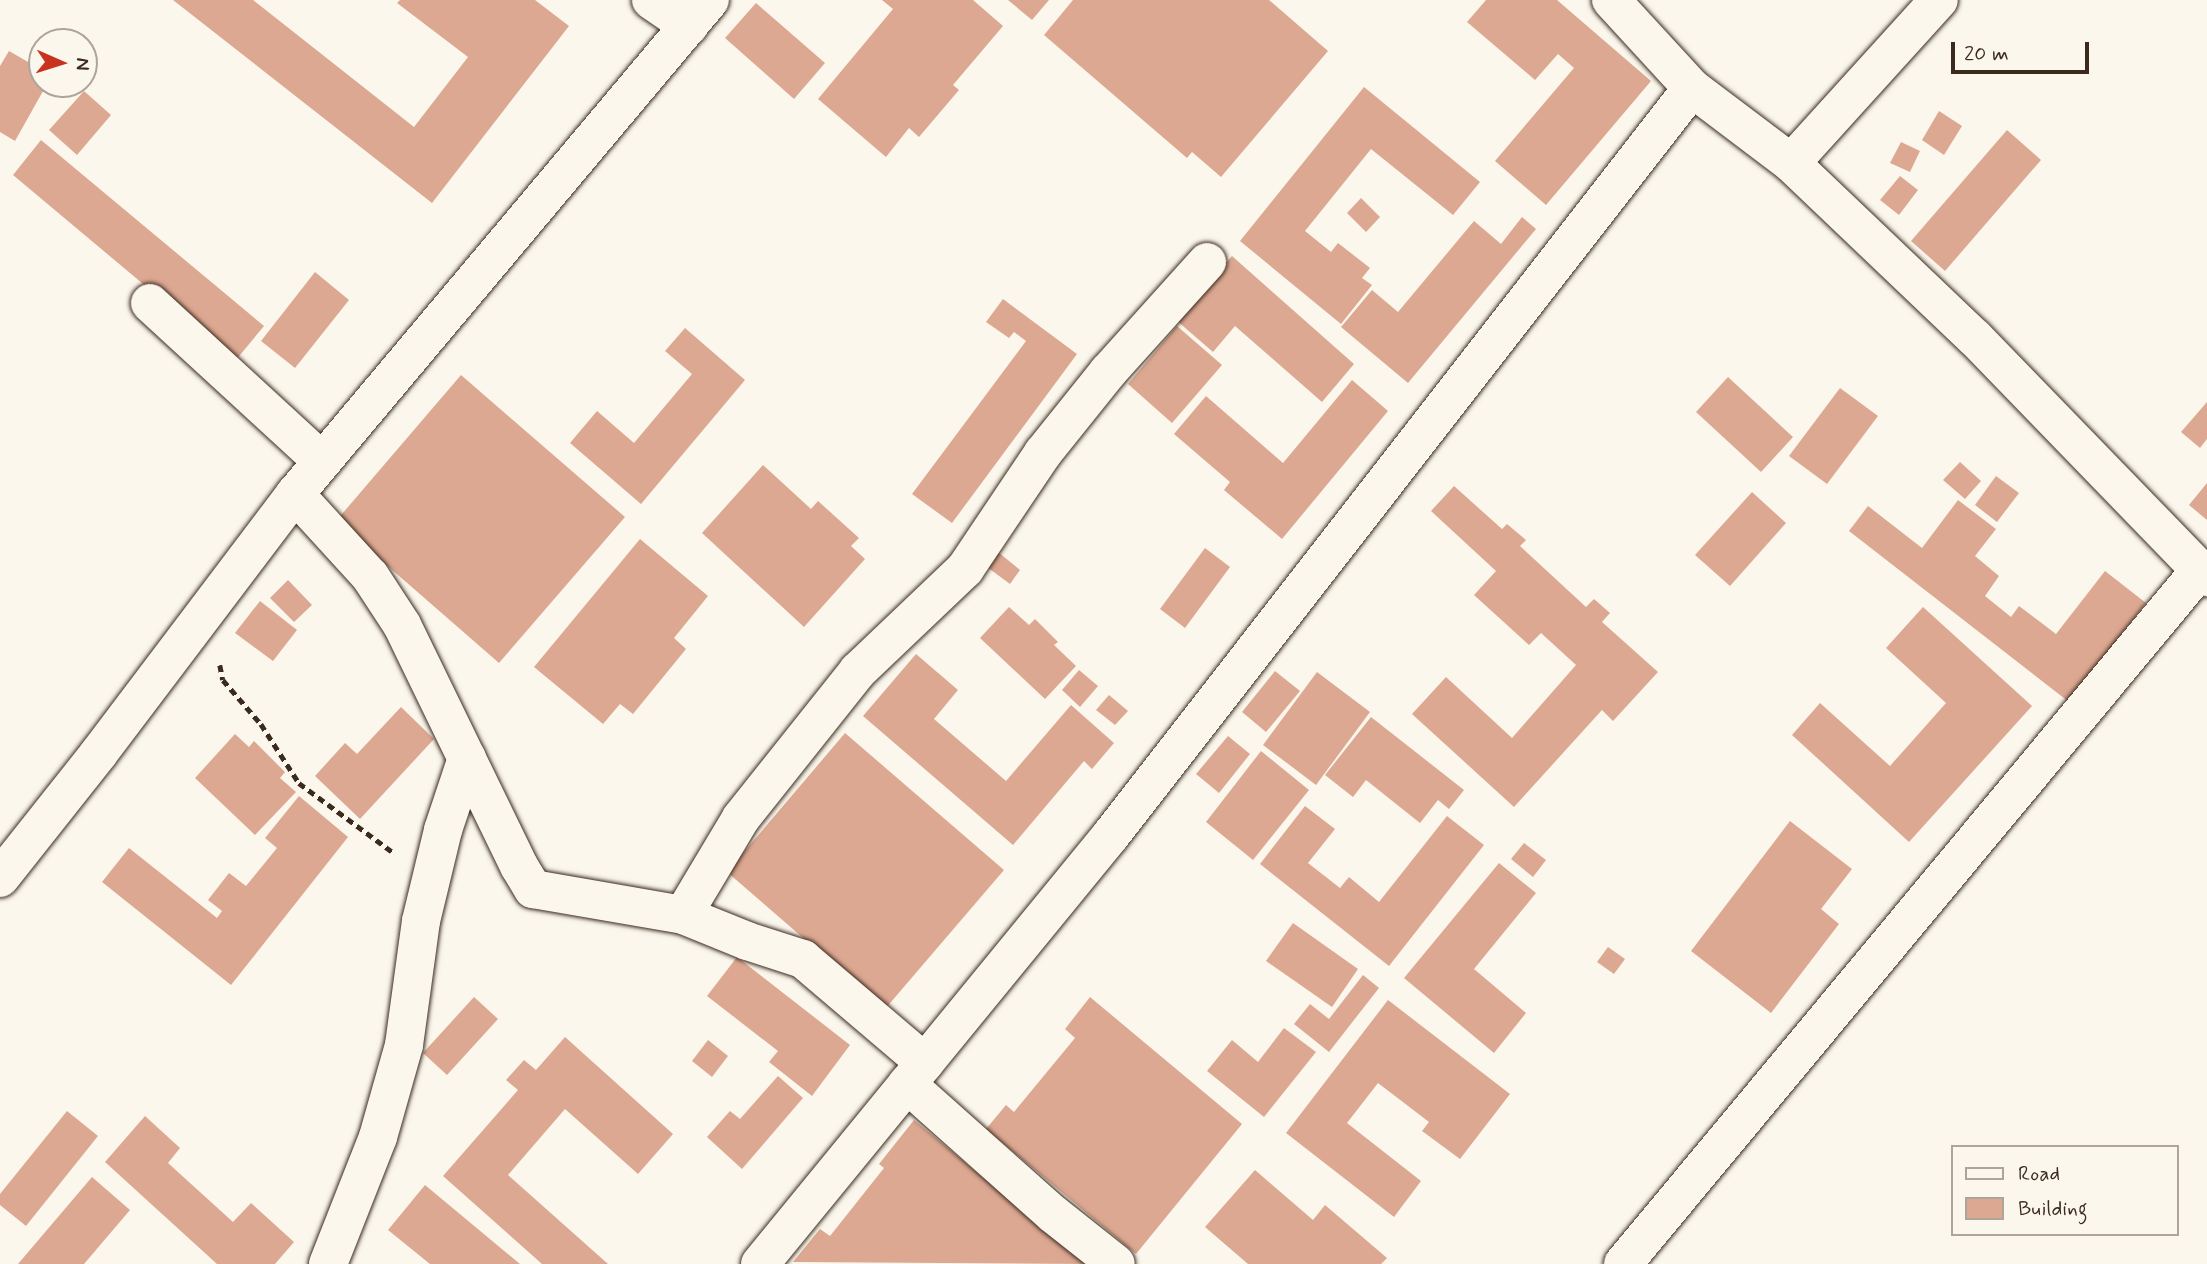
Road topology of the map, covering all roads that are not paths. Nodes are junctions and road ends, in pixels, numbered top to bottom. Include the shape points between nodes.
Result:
1 (651, 0) edge
2 (1611, 0) edge
3 (1939, 0) edge
4 (699, 13) edge
5 (1692, 88) junction
6 (1791, 163) junction
7 (1207, 262) dead end
8 (150, 303) dead end
9 (322, 461) junction
10 (295, 494) junction
11 (2203, 574) edge
12 (467, 758) junction
13 (0, 878) edge
14 (683, 915) junction
15 (916, 1074) junction
16 (328, 1264) edge
17 (760, 1264) edge
18 (1116, 1264) edge
19 (1623, 1264) edge

1 - 4 street
2 - 5 street
3 - 6 street
4 - 9 street
5 - 6 street
5 - 15 street via 1111,835
6 - 11 street via 1975,338
7 - 14 street via 1042,453 965,569 858,671 741,818
8 - 9 street
9 - 10 street
10 - 12 street via 370,576 402,625
10 - 13 street
11 - 19 street
12 - 14 street via 533,889
12 - 16 street via 443,830 421,921 404,1045 378,1137
14 - 15 street via 803,959
15 - 17 street
15 - 18 street via 1053,1214

